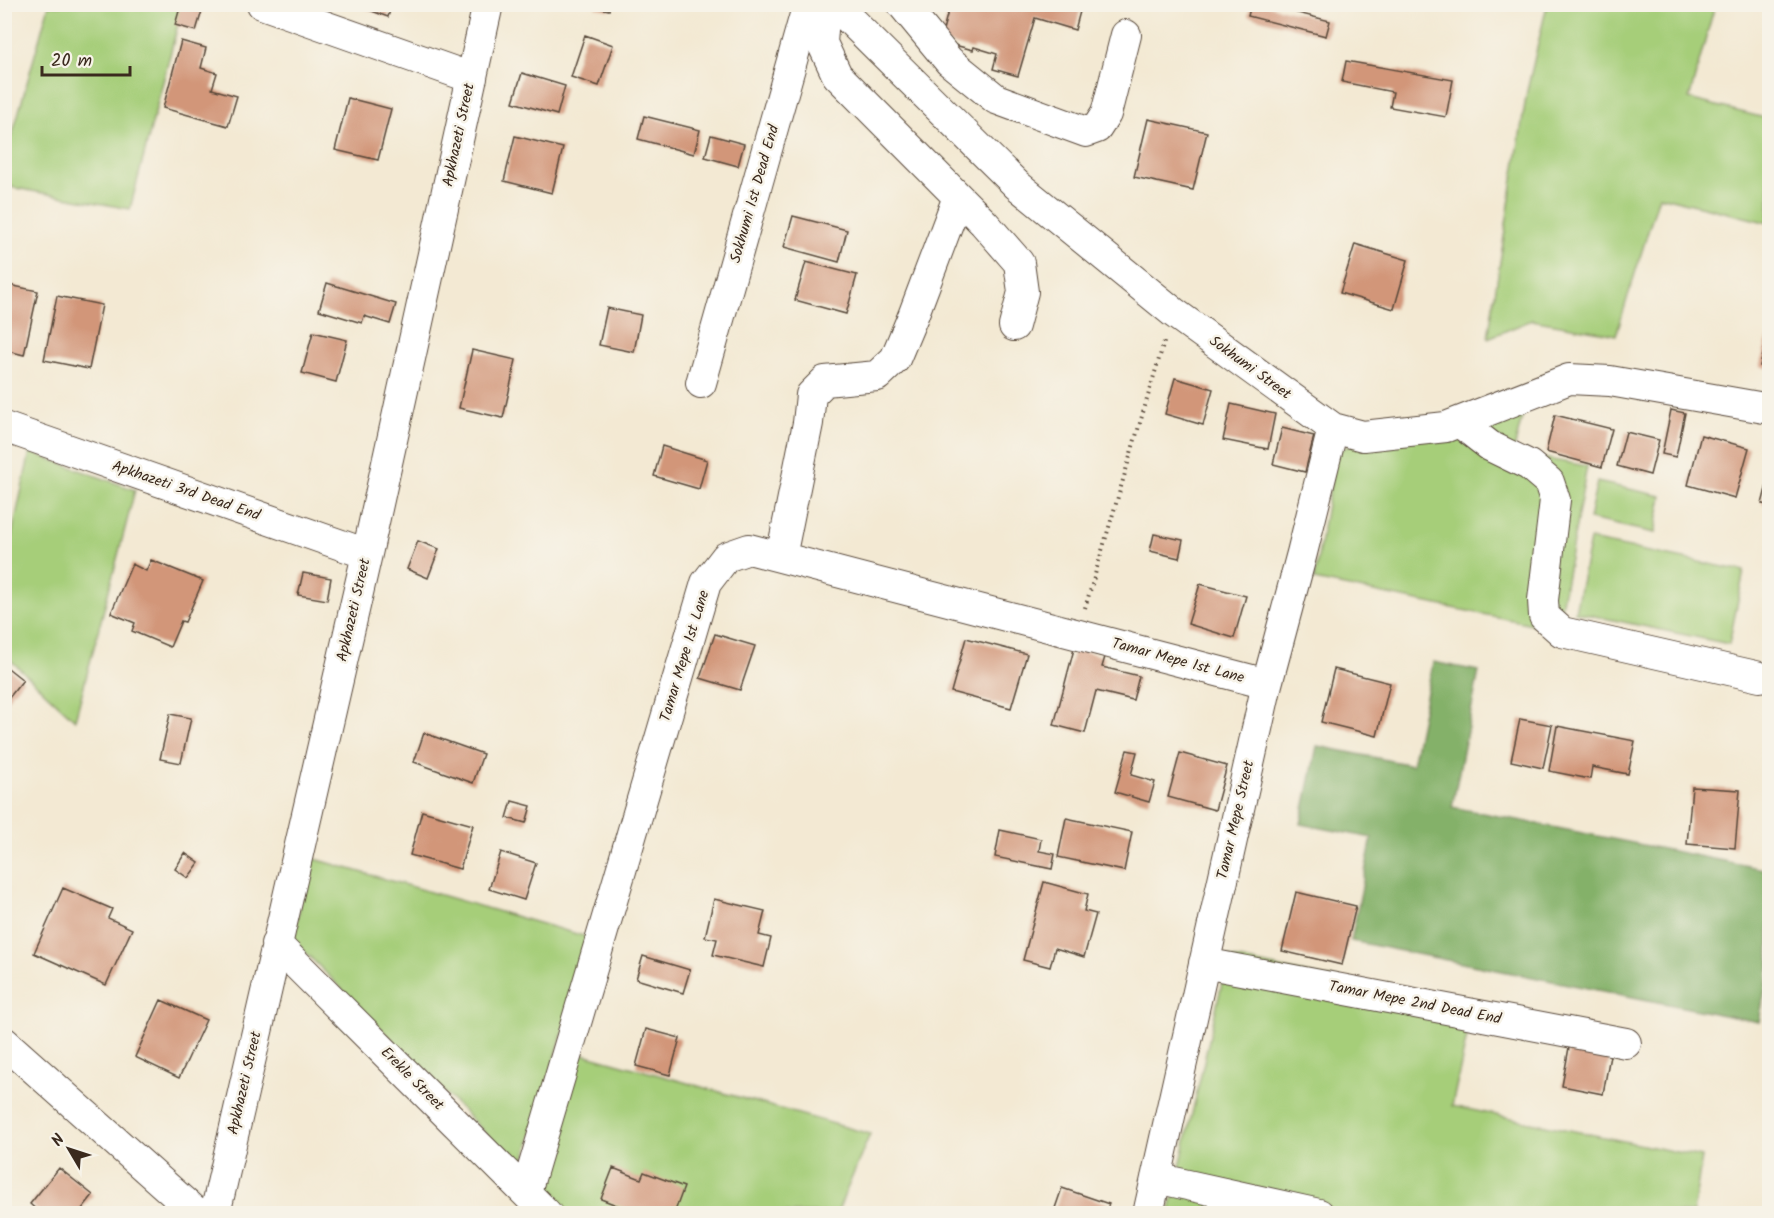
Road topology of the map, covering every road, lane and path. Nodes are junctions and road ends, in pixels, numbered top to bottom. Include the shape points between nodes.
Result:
1 (262, 4) edge
2 (488, 4) edge
3 (808, 4) edge
4 (825, 4) edge
5 (834, 4) edge
6 (902, 4) edge
7 (1126, 35) dead end
8 (471, 78) junction
9 (958, 197) junction
10 (1173, 312) junction
11 (1014, 326) dead end
12 (701, 383) dead end
13 (1770, 409) edge
14 (1459, 422) junction
15 (4, 427) edge
16 (1333, 428) junction
17 (367, 554) junction
18 (781, 557) junction
19 (1077, 635) junction
20 (1760, 677) dead end
21 (1267, 684) junction
22 (276, 944) junction
23 (1204, 963) junction
24 (4, 1042) edge
25 (1626, 1043) dead end
26 (1156, 1178) junction
27 (526, 1192) junction
28 (197, 1214) edge
29 (215, 1214) edge
30 (547, 1214) edge
31 (1148, 1214) edge
32 (1319, 1214) edge

1 - 8 street
2 - 8 street, Apkhazeti Street
3 - 12 street, Sokhumi 1st Dead End
4 - 9 street via 822,43 837,75
5 - 10 street, Sokhumi Street via 1017,184
6 - 7 street via 949,61 996,99 1086,132 1097,128 1106,114
8 - 17 street, Apkhazeti Street
9 - 11 street via 1019,263 1023,292
9 - 18 street via 895,359 877,376 825,381 811,395
10 - 16 street, Sokhumi Street
10 - 19 path
13 - 14 street, Sokhumi Street via 1610,381 1569,379
14 - 16 street, Sokhumi Street via 1446,427 1363,436
14 - 20 street via 1490,446 1529,465 1549,482 1556,500 1543,608 1544,616 1562,632
15 - 17 street, Apkhazeti 3rd Dead End
16 - 21 street, Tamar Mepe Street
17 - 22 street, Apkhazeti Street
18 - 19 street, Tamar Mepe 1st Lane
18 - 27 street, Tamar Mepe 1st Lane via 749,549 726,557 706,583
19 - 21 street, Tamar Mepe 1st Lane
21 - 23 street, Tamar Mepe Street
22 - 27 street, Erekle Street
22 - 29 street, Apkhazeti Street
23 - 25 street, Tamar Mepe 2nd Dead End
23 - 26 street, Tamar Mepe Street
24 - 28 street
26 - 31 street, Tamar Mepe Street
26 - 32 street
27 - 30 street, Erekle Street

